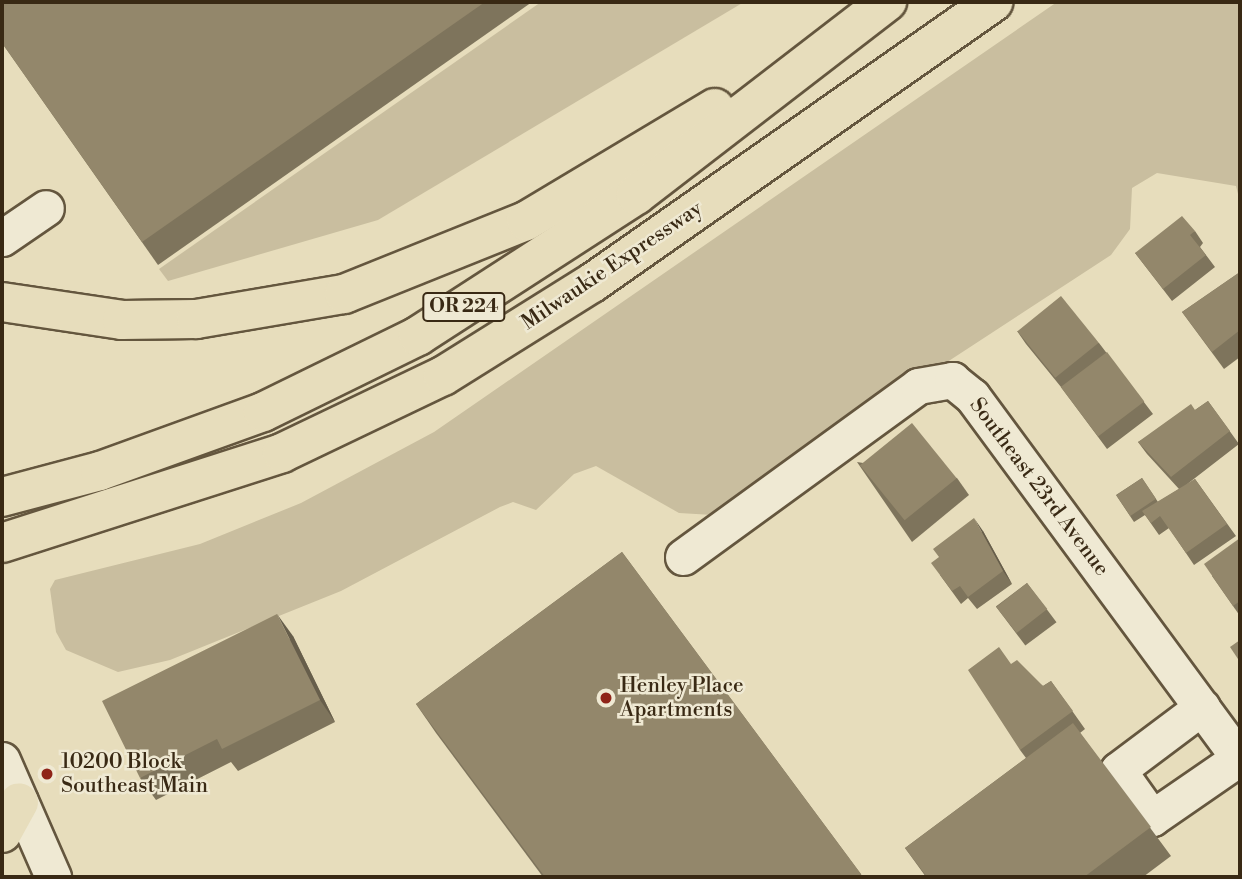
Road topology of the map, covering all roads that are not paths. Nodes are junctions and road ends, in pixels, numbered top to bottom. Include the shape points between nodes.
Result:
1 (994, 2) edge
2 (872, 12) edge
3 (46, 208) dead end
4 (2, 238) edge
5 (2, 302) edge
6 (9, 495) edge
7 (18, 539) edge
8 (683, 557) dead end
9 (1202, 708) junction
10 (1239, 759) edge
11 (2, 760) edge
12 (10, 817) edge
13 (53, 877) edge

1 - 7 highway, Milwaukie Expressway / OR 224 via 592,283 443,376 282,453
2 - 5 highway via 526,220 344,294 196,319 122,320
2 - 6 highway, OR 224 via 636,195 418,336 263,412 100,471
3 - 4 street
8 - 9 street, Southeast 23rd Avenue via 918,386 952,380 972,396
9 - 10 street, Southeast 23rd Avenue
9 - 10 street via 1118,770 1152,818
11 - 12 street
12 - 13 street

